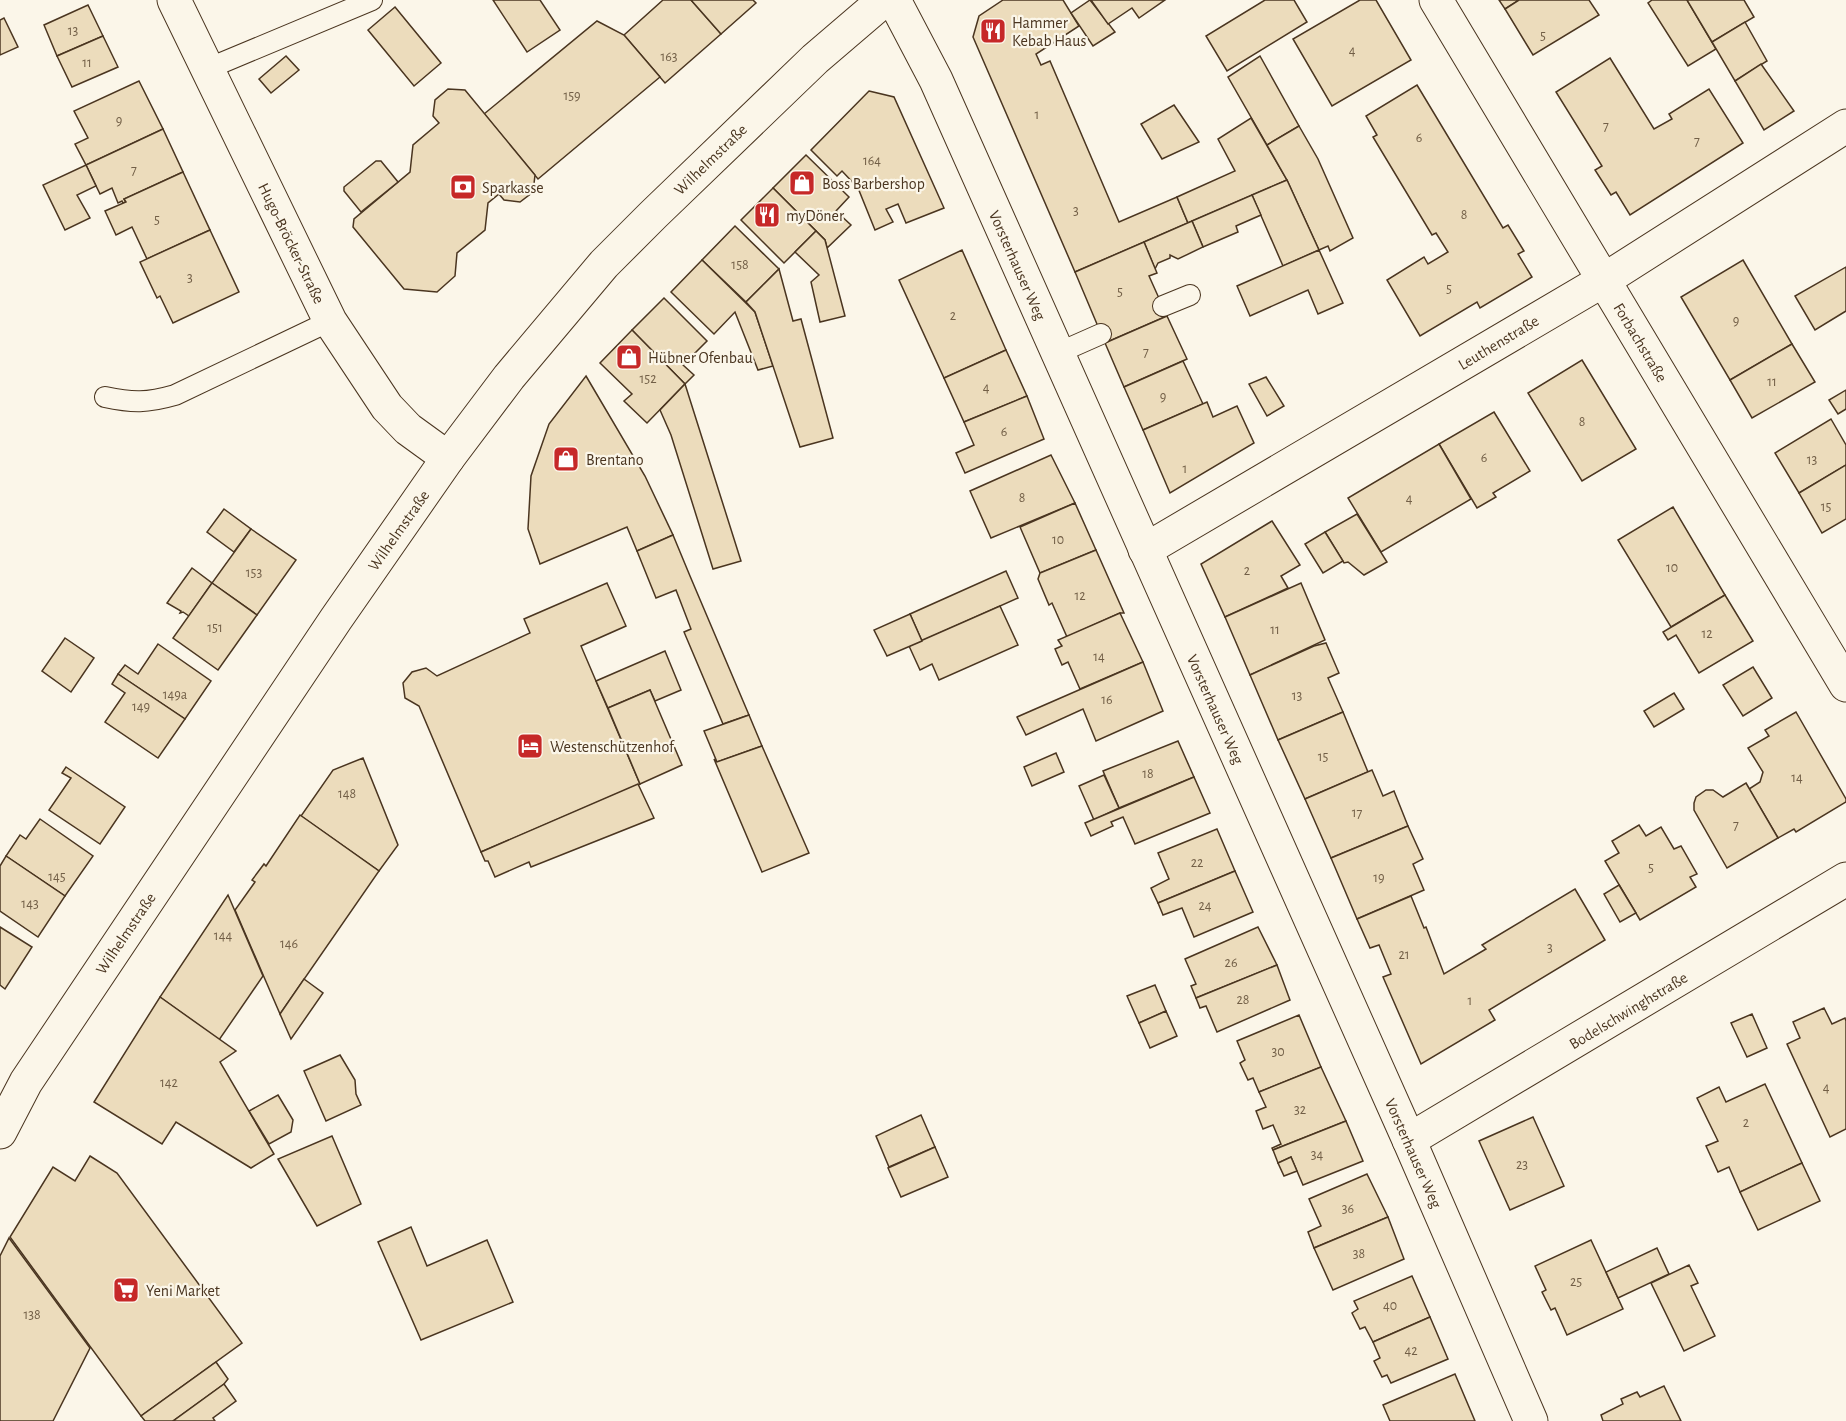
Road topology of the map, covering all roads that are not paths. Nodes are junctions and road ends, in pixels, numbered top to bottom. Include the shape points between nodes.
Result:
1 (174, 0) edge
2 (372, 0) edge
3 (884, 0) edge
4 (894, 0) edge
5 (1436, 0) edge
6 (207, 69) junction
7 (1846, 126) edge
8 (1604, 280) junction
9 (1190, 295) dead end
10 (1163, 306) dead end
11 (330, 321) junction
12 (1101, 334) dead end
13 (1058, 353) junction
14 (105, 397) dead end
15 (448, 458) junction
16 (1146, 550) junction
17 (1846, 686) edge
18 (1846, 879) edge
19 (0, 1132) edge
20 (1409, 1140) junction
21 (1531, 1421) edge

1 - 6 street, Hugo-Bröcker-Straße
2 - 6 lane
3 - 15 street, Wilhelmstraße via 815,58 604,264 509,377
4 - 13 street, Vorsterhauser Weg via 936,80
5 - 8 street, Forbachstraße
6 - 11 street, Hugo-Bröcker-Straße
7 - 8 street, Leuthenstraße
8 - 16 street, Leuthenstraße
8 - 17 street, Forbachstraße
9 - 10 lane
11 - 14 lane via 175,395 148,402
11 - 15 street, Hugo-Bröcker-Straße via 387,407 408,429
12 - 13 lane
13 - 16 street, Vorsterhauser Weg
15 - 19 street, Wilhelmstraße via 253,740 26,1082
16 - 20 street, Vorsterhauser Weg
18 - 20 street, Bodelschwinghstraße
20 - 21 street, Vorsterhauser Weg

